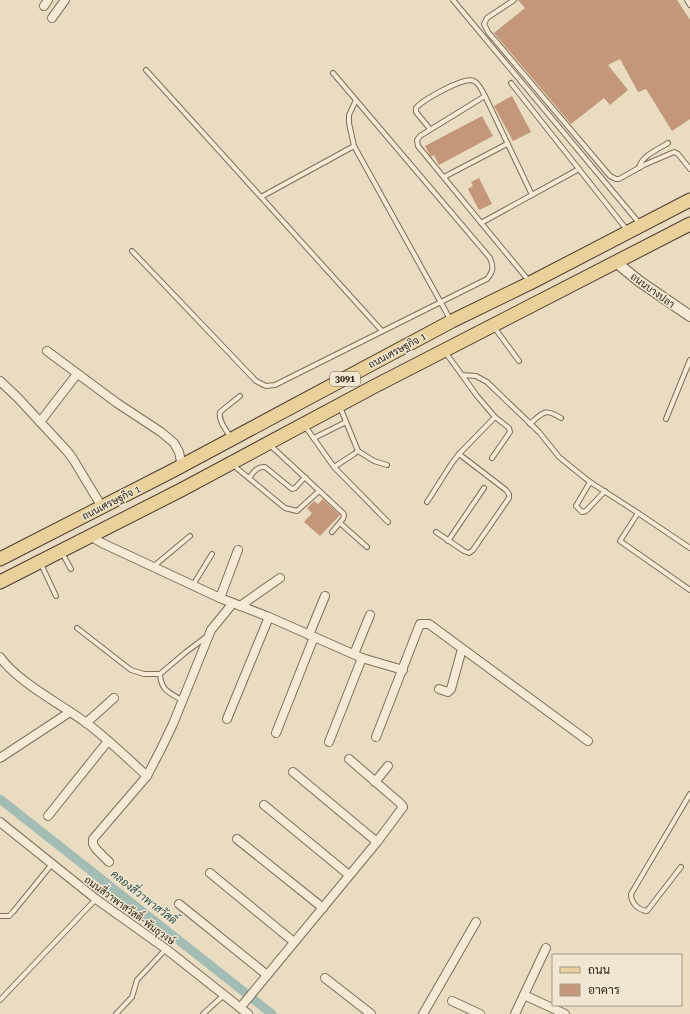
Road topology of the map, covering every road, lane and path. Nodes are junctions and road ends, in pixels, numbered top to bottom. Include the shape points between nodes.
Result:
1 (65, 0) edge
2 (453, 0) edge
3 (514, 0) edge
4 (687, 0) edge
5 (690, 5) edge
6 (52, 18) dead end
7 (146, 70) dead end
8 (334, 73) dead end
9 (511, 83) dead end
10 (485, 96) junction
11 (356, 100) junction
12 (430, 130) junction
13 (668, 143) dead end
14 (507, 144) junction
15 (354, 146) junction
16 (639, 168) junction
17 (579, 169) junction
18 (690, 169) edge
19 (444, 177) junction
20 (532, 195) junction
21 (261, 197) junction
22 (690, 200) edge
23 (481, 223) junction
24 (641, 226) junction
25 (688, 227) edge
26 (629, 232) junction
27 (607, 243) junction
28 (132, 251) dead end
29 (617, 262) junction
30 (562, 266) junction
31 (530, 283) junction
32 (571, 285) junction
33 (441, 302) junction
34 (690, 316) edge
35 (452, 321) junction
36 (492, 326) junction
37 (382, 331) junction
38 (444, 350) junction
39 (47, 351) dead end
40 (690, 360) edge
41 (519, 361) dead end
42 (77, 374) junction
43 (462, 375) junction
44 (0, 383) edge
45 (240, 396) dead end
46 (340, 405) junction
47 (495, 418) junction
48 (561, 418) dead end
49 (666, 419) dead end
50 (40, 422) junction
51 (346, 422) junction
52 (304, 424) junction
53 (530, 424) junction
54 (314, 438) junction
55 (232, 439) junction
56 (268, 443) junction
57 (358, 451) junction
58 (459, 454) junction
59 (492, 458) dead end
60 (231, 463) junction
61 (387, 465) dead end
62 (182, 466) junction
63 (334, 467) junction
64 (305, 477) junction
65 (249, 478) junction
66 (590, 482) junction
67 (484, 488) dead end
68 (319, 490) junction
69 (605, 491) junction
70 (427, 502) dead end
71 (102, 507) junction
72 (638, 513) junction
73 (388, 522) dead end
74 (340, 523) junction
75 (332, 532) dead end
76 (436, 532) dead end
77 (90, 536) junction
78 (190, 536) dead end
79 (448, 541) junction
80 (367, 547) dead end
81 (690, 548) edge
82 (238, 550) dead end
83 (61, 551) junction
84 (212, 554) dead end
85 (0, 559) edge
86 (40, 562) junction
87 (153, 567) junction
88 (71, 569) dead end
89 (280, 578) dead end
90 (0, 582) edge
91 (192, 585) junction
92 (690, 590) edge
93 (56, 596) dead end
94 (325, 596) dead end
95 (220, 598) junction
96 (237, 604) junction
97 (370, 615) dead end
98 (269, 617) junction
99 (77, 628) dead end
100 (208, 636) junction
101 (312, 636) junction
102 (462, 649) junction
103 (354, 654) junction
104 (362, 658) junction
105 (1, 663) edge
106 (403, 670) junction
107 (160, 674) junction
108 (439, 689) dead end
109 (114, 698) dead end
110 (182, 700) junction
111 (70, 712) junction
112 (227, 718) dead end
113 (86, 723) junction
114 (276, 733) dead end
115 (376, 737) dead end
116 (108, 741) junction
117 (588, 741) dead end
118 (329, 742) dead end
119 (0, 758) edge
120 (349, 759) dead end
121 (388, 766) dead end
122 (293, 772) dead end
123 (148, 776) junction
124 (375, 782) junction
125 (690, 794) edge
126 (264, 805) dead end
127 (48, 816) dead end
128 (0, 822) edge
129 (237, 839) dead end
130 (377, 842) junction
131 (109, 862) dead end
132 (52, 864) junction
133 (681, 867) dead end
134 (210, 873) dead end
135 (349, 875) junction
136 (96, 899) junction
137 (178, 904) dead end
138 (323, 908) junction
139 (0, 916) edge
140 (476, 922) dead end
141 (294, 942) junction
142 (546, 948) dead end
143 (166, 949) junction
144 (267, 975) junction
145 (325, 978) dead end
146 (224, 995) junction
147 (524, 995) junction
148 (0, 1000) edge
149 (452, 1001) dead end
150 (242, 1005) junction
151 (116, 1014) edge
152 (203, 1014) edge
153 (248, 1014) edge
154 (372, 1014) edge
155 (423, 1014) edge
156 (480, 1014) edge
157 (515, 1014) edge
158 (565, 1014) edge

1 - 6 street
2 - 24 lane
3 - 16 lane via 487,18 484,24 488,32 610,176 620,179
4 - 5 lane
7 - 21 lane
8 - 11 lane
9 - 17 lane
10 - 12 lane
10 - 12 lane via 478,84 471,80 457,83 418,106 416,112
10 - 14 lane
11 - 15 lane via 349,115
11 - 33 lane via 490,258 493,266 491,275 486,280
12 - 19 lane via 417,140 418,146
13 - 16 lane via 646,157
14 - 19 lane
14 - 20 lane
15 - 21 lane
15 - 33 lane
16 - 18 lane via 674,152
17 - 20 lane
17 - 26 lane
19 - 23 lane
20 - 23 lane
21 - 37 lane
22 - 24 main road, ถนนเศรษฐกิจ 1 / 3091
23 - 31 lane
24 - 26 main road, ถนนเศรษฐกิจ 1 / 3091
25 - 29 main road, ถนนเศรษฐกิจ 1 / 3091
26 - 27 main road, ถนนเศรษฐกิจ 1 / 3091
27 - 29 main road
27 - 30 main road, ถนนเศรษฐกิจ 1 / 3091
28 - 37 lane via 256,381 266,386 275,385
29 - 32 main road, ถนนเศรษฐกิจ 1 / 3091
29 - 34 street, ถนนบางปลา via 639,281
30 - 31 main road, ถนนเศรษฐกิจ 1 / 3091
30 - 32 main road
31 - 35 main road, ถนนเศรษฐกิจ 1 / 3091
32 - 36 main road, ถนนเศรษฐกิจ 1 / 3091
33 - 35 lane
33 - 37 lane
35 - 55 main road, ถนนเศรษฐกิจ 1 / 3091
36 - 38 main road, ถนนเศรษฐกิจ 1 / 3091
36 - 41 lane
38 - 43 lane
38 - 46 main road, ถนนเศรษฐกิจ 1 / 3091
39 - 42 street
40 - 49 lane
42 - 50 street
42 - 62 street via 174,443 180,452
43 - 47 lane
43 - 53 lane via 476,376 487,382
44 - 50 street
45 - 55 lane via 219,415
46 - 51 lane
46 - 52 main road, ถนนเศรษฐกิจ 1 / 3091
47 - 58 lane
47 - 59 lane via 509,428 510,432
48 - 53 lane via 552,412 546,412
50 - 71 street via 74,459
51 - 54 lane
51 - 57 lane
52 - 54 lane
52 - 56 main road, ถนนเศรษฐกิจ 1 / 3091
53 - 66 lane via 559,457
54 - 63 lane
55 - 62 main road, ถนนเศรษฐกิจ 1 / 3091
56 - 60 main road, ถนนเศรษฐกิจ 1 / 3091
56 - 64 lane
57 - 61 lane via 374,461
57 - 63 lane
58 - 70 lane
58 - 79 lane via 506,490 509,498 469,553
60 - 65 lane
60 - 77 main road, ถนนเศรษฐกิจ 1 / 3091
62 - 71 main road, ถนนเศรษฐกิจ 1 / 3091
63 - 73 lane
64 - 65 lane via 292,489 264,466 259,467
64 - 68 lane
65 - 68 lane via 285,508 291,510 297,511
66 - 69 lane
66 - 69 lane via 576,506 582,512
67 - 79 lane
68 - 74 lane via 344,515
69 - 72 lane
71 - 85 main road, ถนนเศรษฐกิจ 1 / 3091
72 - 81 lane
72 - 92 lane via 620,541
74 - 75 lane
74 - 80 lane
76 - 79 lane
77 - 83 main road, ถนนเศรษฐกิจ 1 / 3091
77 - 87 street
78 - 87 lane
82 - 95 street
83 - 86 main road, ถนนเศรษฐกิจ 1 / 3091
83 - 88 lane
84 - 91 lane
86 - 90 main road, ถนนเศรษฐกิจ 1 / 3091
86 - 93 lane
87 - 91 street
89 - 96 street
91 - 95 street
94 - 101 street
95 - 96 street
96 - 98 street
96 - 100 street via 216,624
97 - 103 street
98 - 101 street
98 - 112 street
99 - 107 lane via 131,670 144,674
100 - 107 lane
100 - 110 street
101 - 103 street
101 - 114 street
102 - 106 street via 429,624 420,624
102 - 108 street via 451,689 448,692
102 - 117 street
103 - 104 street
104 - 106 street
104 - 118 street
105 - 111 street
106 - 115 street
107 - 110 lane via 163,687
109 - 113 street
110 - 123 street via 162,750
111 - 113 street
111 - 119 street
113 - 116 street
116 - 123 street
116 - 127 street
120 - 124 street
121 - 124 street
122 - 130 street
123 - 131 street via 93,839 96,849
124 - 130 street via 403,807
125 - 133 lane via 631,894 631,900 647,911
126 - 135 street
128 - 132 street, ถนนสี่วาพาสวัสดิ์-พันธุวงษ์
129 - 138 street
130 - 135 street
132 - 136 street, ถนนสี่วาพาสวัสดิ์-พันธุวงษ์
132 - 139 lane via 13,912 9,916
134 - 141 street
135 - 138 street
136 - 143 street, ถนนสี่วาพาสวัสดิ์-พันธุวงษ์
136 - 148 lane
137 - 144 street
138 - 141 street
140 - 155 street
141 - 144 street
142 - 147 street
143 - 146 street, ถนนสี่วาพาสวัสดิ์-พันธุวงษ์
143 - 151 lane via 137,980 132,997
144 - 150 street
145 - 154 street
146 - 150 street, ถนนสี่วาพาสวัสดิ์-พันธุวงษ์
146 - 152 lane
147 - 157 street
147 - 158 street
149 - 156 street
150 - 153 street, ถนนสี่วาพาสวัสดิ์-พันธุวงษ์

